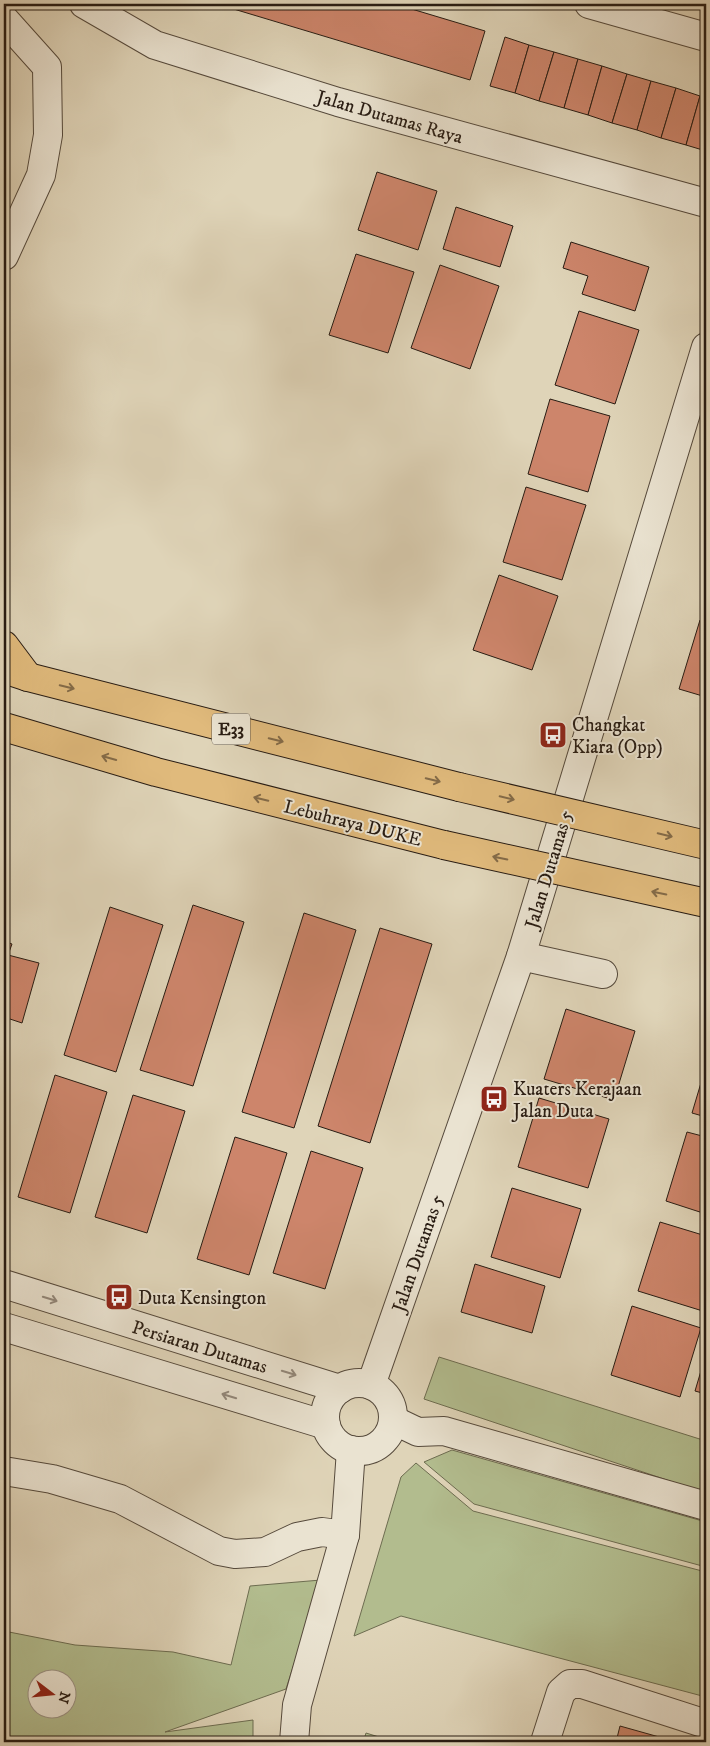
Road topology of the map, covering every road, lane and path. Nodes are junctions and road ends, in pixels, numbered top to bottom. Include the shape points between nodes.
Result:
1 (84, 4) edge
2 (588, 4) edge
3 (4, 19) edge
4 (706, 37) edge
5 (706, 203) edge
6 (4, 256) edge
7 (706, 347) edge
8 (4, 645) edge
9 (16, 673) edge
10 (4, 727) edge
11 (706, 844) edge
12 (706, 903) edge
13 (521, 956) junction
14 (603, 974) dead end
15 (4, 1284) edge
16 (4, 1327) edge
17 (371, 1385) junction
18 (340, 1389) junction
19 (393, 1420) junction
20 (326, 1425) junction
21 (351, 1450) junction
22 (4, 1471) edge
23 (706, 1506) edge
24 (345, 1535) junction
25 (706, 1724) edge
26 (294, 1742) edge
27 (545, 1742) edge

1 - 5 street, Jalan Dutamas Raya via 155,45 338,102
2 - 4 street
3 - 6 street via 47,67 48,135 41,175
7 - 13 street, Jalan Dutamas 5
8 - 9 highway
9 -> 11 highway, E33, bridge via 459,787
12 -> 10 highway, Lebuhraya DUKE, bridge via 444,846 156,772
13 - 14 street
13 - 17 street, Jalan Dutamas 5
15 -> 18 street, Persiaran Dutamas
20 -> 16 street, Persiaran Dutamas
17 - 18 street via 356,1383
17 - 19 street via 388,1400
18 - 20 street via 327,1405
19 - 21 street via 385,1439 377,1446
19 - 23 street via 418,1432 444,1430
20 - 21 street via 337,1443
21 - 24 street
22 - 24 street via 52,1479 120,1499 219,1551 234,1554 265,1552 297,1537 322,1532
24 - 26 street via 297,1705
25 - 27 street via 582,1684 570,1684 561,1692

